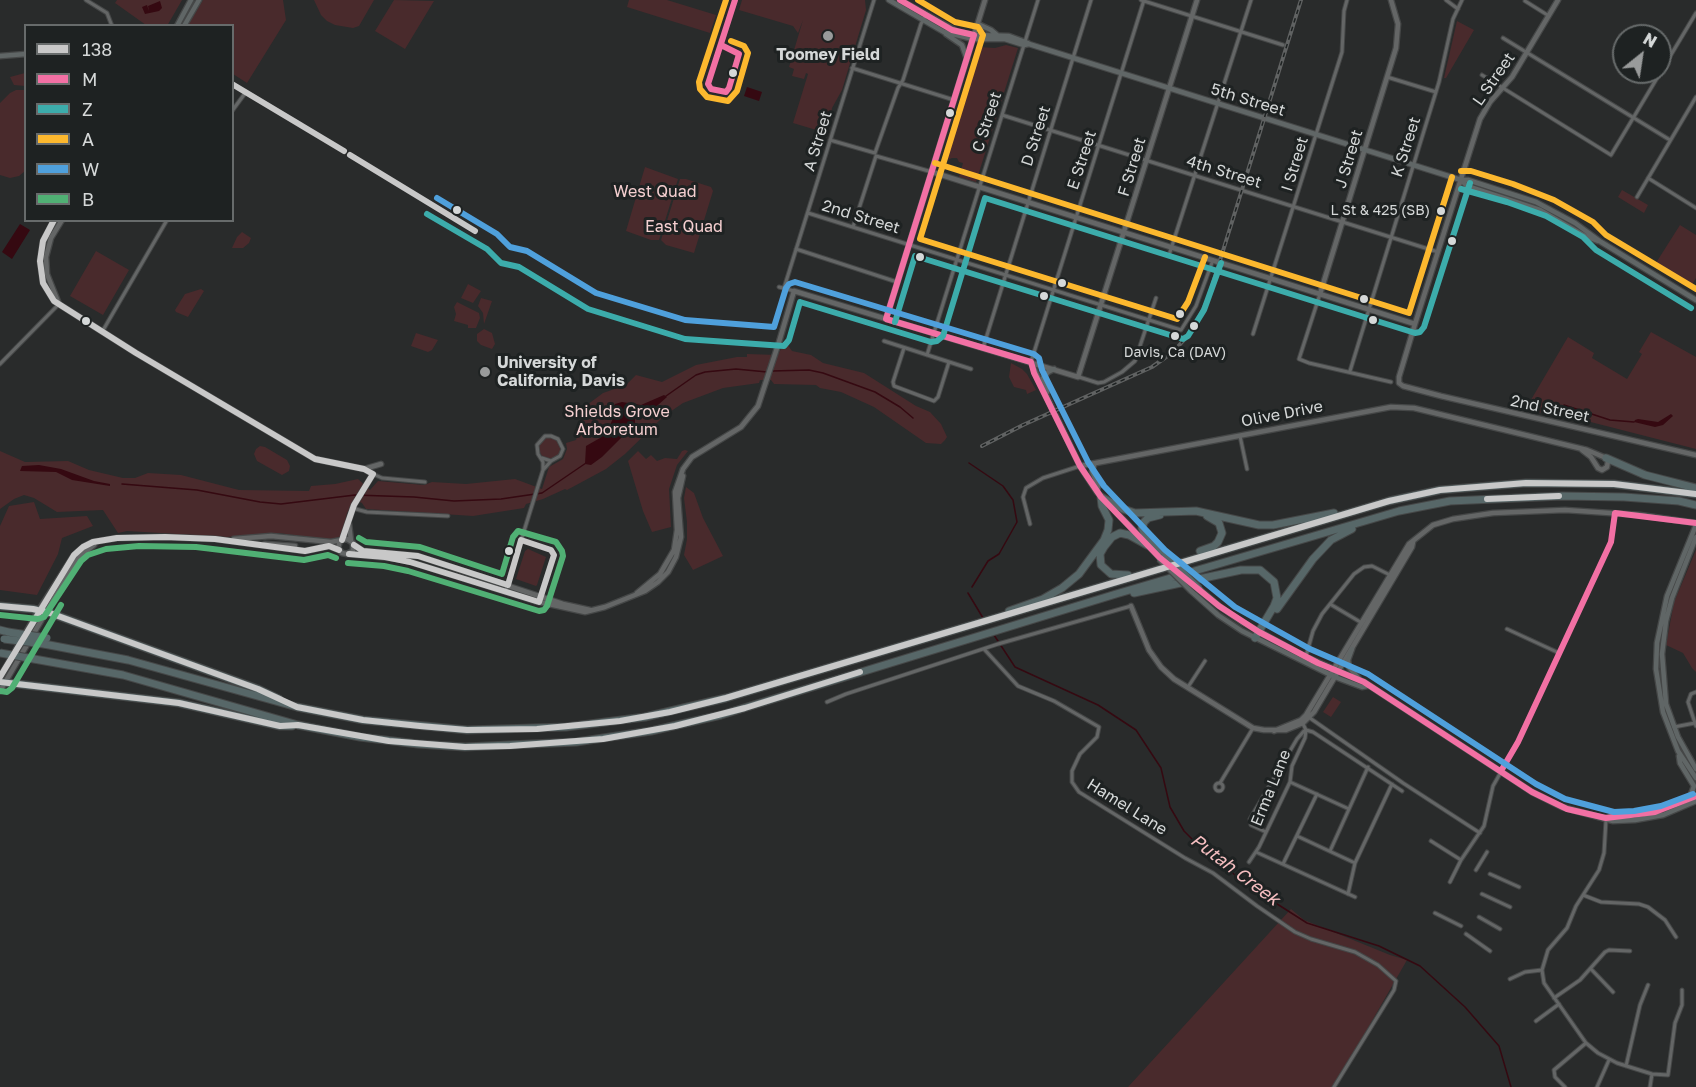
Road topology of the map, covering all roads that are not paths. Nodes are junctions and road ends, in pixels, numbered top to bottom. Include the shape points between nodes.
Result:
1 (87, 0) edge
2 (191, 0) edge
3 (199, 0) edge
4 (735, 0) edge
5 (874, 0) edge
6 (889, 0) edge
7 (900, 0) edge
8 (985, 0) edge
9 (1038, 0) edge
10 (1091, 0) edge
11 (1143, 0) edge
12 (1197, 0) edge
13 (1251, 0) edge
14 (1347, 0) edge
15 (1391, 0) edge
16 (1446, 0) edge
17 (1462, 0) edge
18 (1557, 0) edge
19 (1525, 1) edge
20 (1458, 9) junction
21 (1696, 13) edge
22 (1192, 16) junction
23 (1548, 16) junction
24 (924, 17) junction
25 (111, 24) edge
26 (178, 24) edge
27 (185, 24) edge
28 (978, 24) junction
29 (1240, 31) junction
30 (944, 32) junction
31 (997, 35) junction
32 (974, 37) junction
33 (1503, 38) dead end
34 (1026, 43) junction
35 (721, 45) dead end
36 (1283, 45) dead end
37 (1527, 52) junction
38 (24, 54) edge
39 (0, 56) edge
40 (1073, 58) junction
41 (967, 59) junction
42 (852, 68) junction
43 (1121, 73) junction
44 (1482, 75) dead end
45 (1387, 76) junction
46 (901, 83) junction
47 (234, 85) edge
48 (1169, 88) junction
49 (1502, 88) junction
50 (246, 92) junction
51 (1436, 92) junction
52 (1696, 97) edge
53 (954, 100) junction
54 (1217, 104) junction
55 (234, 108) edge
56 (1002, 115) junction
57 (1634, 117) junction
58 (301, 125) dead end
59 (1051, 130) junction
60 (1317, 135) junction
61 (1670, 140) junction
62 (830, 141) junction
63 (1100, 146) junction
64 (1365, 149) junction
65 (875, 155) junction
66 (1146, 160) junction
67 (1413, 165) junction
68 (932, 172) junction
69 (1195, 176) junction
70 (1648, 178) junction
71 (1461, 180) junction
72 (979, 187) junction
73 (1637, 197) dead end
74 (1028, 202) junction
75 (1294, 207) junction
76 (1696, 208) edge
77 (808, 213) junction
78 (1076, 217) junction
79 (53, 222) edge
80 (61, 222) edge
81 (166, 222) edge
82 (1342, 222) junction
83 (853, 227) junction
84 (1124, 232) junction
85 (1390, 237) junction
86 (909, 245) junction
87 (796, 249) junction
88 (1171, 250) junction
89 (1438, 252) junction
90 (957, 260) junction
91 (1213, 260) junction
92 (1005, 274) junction
93 (1272, 279) junction
94 (897, 282) junction
95 (779, 287) dead end
96 (784, 288) junction
97 (1054, 289) junction
98 (794, 291) junction
99 (1320, 294) junction
100 (1156, 298) dead end
101 (1696, 300) edge
102 (59, 304) junction
103 (1101, 305) junction
104 (1368, 309) junction
105 (886, 319) junction
106 (1149, 320) junction
107 (1415, 324) junction
108 (102, 332) junction
109 (934, 333) junction
110 (1253, 334) dead end
111 (884, 341) dead end
112 (904, 348) junction
113 (983, 348) junction
114 (927, 355) junction
115 (950, 362) junction
116 (1031, 362) junction
117 (0, 364) edge
118 (971, 369) dead end
119 (1054, 369) junction
120 (1350, 371) junction
121 (1078, 377) junction
122 (1391, 382) dead end
123 (1400, 384) joint
124 (1048, 401) junction
125 (1052, 408) dead end
126 (1056, 416) dead end
127 (1239, 435) junction
128 (1582, 450) junction
129 (1696, 455) edge
130 (542, 458) junction
131 (1606, 458) junction
132 (551, 461) junction
133 (381, 464) dead end
134 (1094, 465) junction
135 (1080, 466) junction
136 (364, 469) junction
137 (1247, 469) dead end
138 (543, 470) junction
139 (374, 474) junction
140 (425, 482) dead end
141 (1696, 488) edge
142 (1099, 494) junction
143 (1696, 494) edge
144 (1696, 505) edge
145 (353, 506) junction
146 (1399, 511) junction
147 (1348, 512) junction
148 (1615, 513) junction
149 (448, 516) dead end
150 (349, 524) junction
151 (1030, 524) dead end
152 (1696, 524) edge
153 (274, 536) junction
154 (1694, 537) edge
155 (296, 538) junction
156 (214, 539) junction
157 (104, 540) junction
158 (341, 541) junction
159 (273, 543) junction
160 (353, 543) junction
161 (262, 545) junction
162 (1147, 545) junction
163 (297, 548) junction
164 (339, 550) junction
165 (349, 554) junction
166 (1162, 556) junction
167 (1184, 561) junction
168 (1133, 575) junction
169 (1392, 576) junction
170 (508, 585) junction
171 (1195, 590) joint
172 (506, 592) junction
173 (1116, 594) junction
174 (1330, 604) junction
175 (0, 606) edge
176 (1131, 606) joint
177 (39, 610) junction
178 (590, 610) junction
179 (47, 612) junction
180 (995, 618) junction
181 (1363, 624) junction
182 (1507, 629) dead end
183 (4, 631) edge
184 (1258, 636) junction
185 (2, 639) edge
186 (45, 641) junction
187 (984, 649) junction
188 (1352, 649) junction
189 (0, 653) edge
190 (1559, 653) junction
191 (1306, 657) junction
192 (0, 659) edge
193 (34, 659) junction
194 (1205, 661) dead end
195 (1334, 673) junction
196 (2, 680) edge
197 (1365, 684) junction
198 (1187, 688) junction
199 (0, 691) edge
200 (1696, 692) edge
201 (827, 702) dead end
202 (297, 707) junction
203 (1308, 717) junction
204 (1302, 722) junction
205 (1695, 724) edge
206 (298, 725) junction
207 (1688, 726) junction
208 (1674, 727) junction
209 (1253, 728) junction
210 (1306, 730) junction
211 (1678, 737) junction
212 (1678, 751) junction
213 (1368, 767) junction
214 (1696, 769) edge
215 (1501, 771) junction
216 (1696, 778) edge
217 (1290, 782) junction
218 (1220, 783) dead end
219 (1392, 784) junction
220 (1402, 791) dead end
221 (1317, 794) junction
222 (1696, 796) edge
223 (1686, 801) junction
224 (1695, 802) edge
225 (1350, 809) junction
226 (1606, 818) junction
227 (1266, 832) junction
228 (1480, 833) junction
229 (1297, 836) junction
230 (1431, 841) dead end
231 (1330, 851) junction
232 (1256, 852) junction
233 (1487, 852) dead end
234 (1461, 860) junction
235 (1249, 862) dead end
236 (1355, 863) junction
237 (1283, 864) junction
238 (1476, 870) dead end
239 (1490, 874) dead end
240 (1450, 882) dead end
241 (1519, 887) dead end
242 (1348, 894) junction
243 (1482, 894) dead end
244 (1583, 895) junction
245 (1355, 897) dead end
246 (1510, 907) dead end
247 (1434, 913) dead end
248 (1479, 917) dead end
249 (1461, 926) dead end
250 (1500, 929) dead end
251 (1466, 934) dead end
252 (1676, 937) dead end
253 (1490, 951) dead end
254 (1630, 951) dead end
255 (1591, 969) junction
256 (1542, 970) junction
257 (1510, 979) dead end
258 (1648, 985) dead end
259 (1682, 990) dead end
260 (1613, 992) dead end
261 (1554, 998) junction
262 (1559, 1004) junction
263 (1536, 1021) dead end
264 (1587, 1043) junction
265 (1609, 1060) junction
266 (1626, 1066) junction
267 (1652, 1074) junction
268 (1334, 1087) edge
269 (1565, 1087) edge
270 (1597, 1087) edge
271 (1650, 1087) edge

1 - 25 street via 107,13
2 - 26 main road
3 - 27 main road
4 - 35 street
5 - 42 street, A Street
6 - 24 main road
7 - 24 main road
8 - 28 street
9 - 34 street, C Street
10 - 40 street, D Street
11 - 22 street
11 - 43 street, E Street
12 - 22 street, F Street
13 - 29 street
14 - 60 street, I Street via 1342,52
15 - 45 street, J Street via 1398,36
16 - 20 street
17 - 20 street, K Street
18 - 23 street, L Street
19 - 23 street
20 - 51 street, K Street
21 - 57 street
22 - 29 street
22 - 48 street, F Street
23 - 37 street, L Street
24 - 30 main road
24 - 32 main road
24 - 46 street
28 - 31 main road
28 - 32 street
29 - 36 street
29 - 54 street
30 - 32 main road
30 - 41 main road via 962,45
31 - 32 main road, 5th Street
31 - 34 main road, 5th Street
32 - 34 main road, 5th Street
32 - 41 street
33 - 37 street
34 - 40 main road, 5th Street
34 - 56 street, C Street
37 - 49 street, L Street
37 - 57 street
38 - 39 main road
40 - 43 main road, 5th Street
40 - 59 street, D Street
41 - 53 street
42 - 46 street
42 - 62 street, A Street
43 - 48 main road, 5th Street
43 - 63 street, E Street
44 - 49 street
45 - 51 street
45 - 64 street, J Street
46 - 53 street
46 - 65 street
47 - 50 street
48 - 54 main road, 5th Street
48 - 66 street, F Street
49 - 57 street via 1611,155
49 - 71 street, L Street via 1480,119
50 - 55 street
50 - 58 street
51 - 67 street, K Street
52 - 61 street
53 - 68 street
54 - 60 main road, 5th Street
54 - 69 street
56 - 59 street, 4th Street
56 - 72 street, C Street
57 - 61 street
59 - 63 street, 4th Street
59 - 74 street, D Street
60 - 64 main road, 5th Street
60 - 75 street, I Street
61 - 70 street
62 - 65 street
62 - 77 street, A Street
63 - 66 street, 4th Street
63 - 78 street, E Street
64 - 67 main road, 5th Street
64 - 82 street, J Street
65 - 68 street
65 - 83 street
66 - 69 street, 4th Street
66 - 84 street, F Street
67 - 71 main road, 5th Street
67 - 85 street, K Street
68 - 72 street
68 - 86 street
69 - 75 street, 4th Street
69 - 88 street
70 - 73 street
70 - 76 street
71 - 89 street, L Street
71 - 101 main road, 5th Street via 1545,206
72 - 74 street
72 - 90 street, C Street
74 - 78 street
74 - 92 street, D Street
75 - 82 street, 4th Street
75 - 93 street, I Street
77 - 83 street, 2nd Street
77 - 87 street, A Street
78 - 84 street
78 - 97 street, E Street
79 - 102 street via 43,241 40,269 47,291
80 - 102 street via 46,257 47,274
81 - 108 street
82 - 85 street, 4th Street
82 - 99 street, J Street
83 - 86 street, 2nd Street
84 - 88 street
84 - 103 street, F Street
85 - 89 street, 4th Street
85 - 104 street, K Street
86 - 90 street, 2nd Street
86 - 94 street
87 - 94 street
87 - 96 street, A Street
88 - 91 street
89 - 107 street, L Street
90 - 92 street, 2nd Street
90 - 109 street, C Street
91 - 93 street
91 - 106 street, 2nd Street via 1196,306 1182,330
92 - 97 street, 2nd Street
92 - 113 street, D Street
93 - 99 street
93 - 110 street, I Street
94 - 105 street
95 - 96 street
96 - 98 street
97 - 103 street, 2nd Street
97 - 116 street, E Street
98 - 105 street
98 - 178 street via 758,406 735,433 695,456 683,469 674,498 677,536 672,556 660,574 637,593
99 - 104 street
99 - 120 street, J Street via 1299,359
100 - 106 street
102 - 108 street
102 - 117 street
103 - 106 street, 2nd Street
103 - 121 street, F Street
104 - 107 street
104 - 120 street, K Street
105 - 109 street
106 - 121 street via 1137,357 1122,372 1098,383
107 - 123 street, L Street
108 - 136 street via 315,459
109 - 113 street
109 - 114 street, C Street
111 - 112 street
112 - 114 street
112 - 115 street via 894,386 924,397 938,397
113 - 116 street
114 - 115 street
115 - 118 street
116 - 119 street
116 - 124 main road
119 - 121 street
119 - 124 main road via 1043,378
120 - 122 street
123 - 129 street, 2nd Street
124 - 125 main road
126 - 135 main road
127 - 128 street, Olive Drive via 1399,406
127 - 134 street, Olive Drive
127 - 137 street
128 - 131 street, Olive Drive
128 - 131 street, Olive Drive via 1600,469 1607,465
130 - 132 street
130 - 132 street via 537,450 539,441 545,436 555,437 562,444 562,452
130 - 138 street
131 - 141 highway via 1645,475
132 - 138 street
133 - 136 street
134 - 135 street, Olive Drive
134 - 142 main road
135 - 142 main road
135 - 151 street, Olive Drive via 1026,488 1023,497
136 - 139 street
138 - 170 street
139 - 140 street
139 - 145 street
142 - 147 highway via 1135,513 1196,511 1259,525
142 - 162 main road
142 - 180 highway via 1109,520 1108,530 1078,574 1043,599
143 - 147 highway via 1614,484 1526,483 1440,490
144 - 146 highway via 1624,497 1562,496 1450,501
145 - 149 street via 367,512
145 - 150 street
146 - 173 highway
146 - 184 highway via 1347,530 1323,547
147 - 167 highway
148 - 152 street
148 - 169 street via 1535,511 1470,516 1433,525 1408,544
148 - 190 street via 1611,542
150 - 158 street
150 - 160 street
152 - 154 main road
153 - 155 street
153 - 156 street
153 - 159 street
154 - 208 main road via 1663,637 1666,704
154 - 212 main road via 1667,596 1656,647 1663,712
155 - 158 street
155 - 163 street
156 - 157 street
156 - 161 street
157 - 177 street via 83,547 74,555
157 - 179 street via 79,557
158 - 160 street
158 - 164 street
159 - 161 street
159 - 163 street
160 - 165 street
160 - 170 street via 363,551 418,556
161 - 163 street
162 - 166 main road
162 - 168 highway via 1120,533 1112,537 1100,554 1101,566 1106,571
163 - 164 street via 329,546
164 - 165 street
165 - 172 street via 401,559
166 - 167 highway via 1144,534 1143,525 1148,519 1178,514 1216,519 1222,530 1218,542
166 - 171 highway, bridge
167 - 168 highway
168 - 180 highway
169 - 174 street via 1376,567 1364,567
169 - 181 street
170 - 172 street
170 - 178 street
171 - 184 main road
172 - 178 street via 560,608
173 - 184 highway via 1256,569 1270,577 1277,594
173 - 206 highway via 745,708 603,739 465,747 389,741
174 - 181 street
174 - 191 street via 1313,631
175 - 177 highway
176 - 187 street
176 - 198 street via 1149,650 1161,667
177 - 179 highway
177 - 196 street
179 - 196 street
179 - 202 highway
180 - 202 highway via 726,698 645,717 587,725 467,730 363,720
181 - 188 street
181 - 195 street
182 - 190 street
183 - 186 highway, bridge
184 - 191 main road
184 - 195 main road
185 - 186 highway, bridge
186 - 202 highway
187 - 201 street
187 - 268 street, Hamel Lane via 1018,686 1099,727 1072,771 1072,782 1079,792 1213,873 1295,932 1355,952 1396,981
188 - 195 street
188 - 197 main road via 1349,667
189 - 193 highway, bridge
190 - 215 street
191 - 195 main road
192 - 193 highway, bridge
193 - 206 highway via 139,679
194 - 198 street
195 - 197 main road via 1362,687
195 - 203 street
196 - 199 street
196 - 206 highway via 179,703 280,726
197 - 215 main road
198 - 209 street
200 - 205 street via 1688,702
203 - 204 street
203 - 228 street
204 - 209 street via 1286,730
204 - 210 street
205 - 207 street
207 - 208 street
207 - 211 street
208 - 211 main road
209 - 218 street
210 - 213 street
210 - 217 street, Erma Lane
210 - 227 street via 1249,823
211 - 214 main road
212 - 216 main road
212 - 223 main road via 1680,763 1694,786
213 - 219 street
213 - 225 street
215 - 226 main road via 1556,804
215 - 228 street
217 - 221 street
217 - 227 street, Erma Lane
219 - 220 street
219 - 236 street
221 - 225 street
221 - 229 street
222 - 223 main road
223 - 226 main road via 1655,812
224 - 226 main road via 1663,815 1635,820
225 - 231 street
226 - 244 street via 1602,862
227 - 232 street, Erma Lane
228 - 234 street
229 - 231 street
229 - 237 street
230 - 234 street
231 - 236 street
232 - 235 street, Erma Lane
232 - 237 street
233 - 238 street
234 - 240 street
236 - 242 street
237 - 242 street
239 - 241 street
242 - 245 street
243 - 246 street
244 - 252 street via 1601,902 1648,907 1665,920
244 - 256 street via 1567,928 1548,950
247 - 249 street
248 - 250 street
251 - 253 street
254 - 255 street via 1609,950
255 - 260 street
255 - 261 street
256 - 257 street
256 - 261 street
258 - 266 street
259 - 267 street via 1668,1075
261 - 262 street
262 - 263 street
262 - 264 street
264 - 265 street
264 - 269 street via 1554,1070
265 - 266 street
265 - 270 street
266 - 267 street
267 - 271 street

